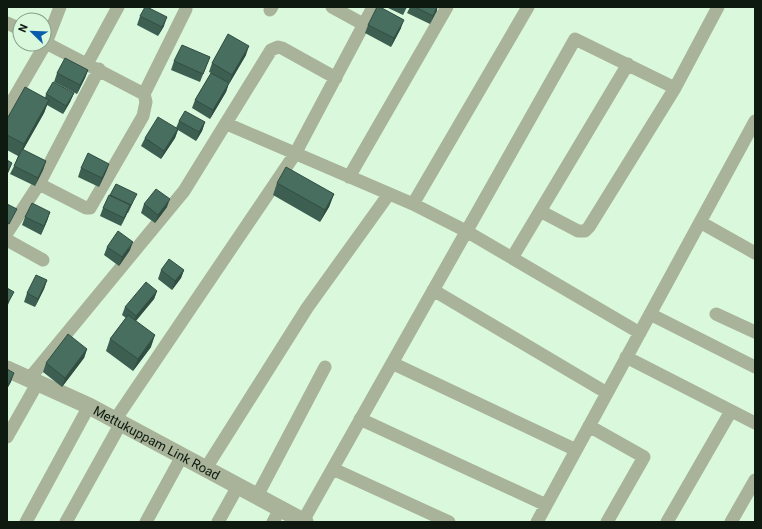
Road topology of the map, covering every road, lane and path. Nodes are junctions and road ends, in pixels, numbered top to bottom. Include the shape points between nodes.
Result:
1 (60, 7) edge
2 (118, 7) edge
3 (332, 7) edge
4 (373, 7) edge
5 (447, 7) edge
6 (528, 7) edge
7 (718, 7) edge
8 (186, 8) dead end
9 (363, 24) junction
10 (52, 26) edge
11 (52, 46) edge
12 (40, 52) edge
13 (628, 64) junction
14 (93, 66) junction
15 (336, 78) junction
16 (675, 88) junction
17 (144, 94) junction
18 (7, 110) edge
19 (755, 121) edge
20 (227, 124) junction
21 (295, 154) junction
22 (349, 177) junction
23 (39, 184) junction
24 (389, 194) junction
25 (413, 204) junction
26 (540, 211) junction
27 (700, 222) junction
28 (466, 231) junction
29 (7, 233) edge
30 (7, 240) edge
31 (755, 254) edge
32 (512, 258) junction
33 (43, 260) dead end
34 (433, 290) junction
35 (650, 314) junction
36 (716, 314) dead end
37 (755, 332) edge
38 (640, 333) junction
39 (626, 357) junction
40 (392, 363) junction
41 (325, 367) dead end
42 (755, 367) edge
43 (7, 369) edge
44 (33, 382) junction
45 (607, 393) junction
46 (89, 406) junction
47 (731, 411) junction
48 (360, 419) junction
49 (118, 421) junction
50 (755, 423) edge
51 (589, 426) junction
52 (7, 437) edge
53 (576, 450) junction
54 (182, 456) junction
55 (206, 468) junction
56 (333, 468) junction
57 (755, 480) edge
58 (238, 486) junction
59 (257, 496) junction
60 (546, 505) junction
61 (277, 516) edge
62 (26, 522) edge
63 (66, 522) edge
64 (146, 522) edge
65 (218, 522) edge
66 (304, 522) edge
67 (449, 522) edge
68 (537, 522) edge
69 (607, 522) edge
70 (667, 522) edge
71 (731, 522) edge

1 - 10 street
2 - 14 street
3 - 9 street
4 - 9 street
5 - 22 street
6 - 25 street
7 - 16 street
8 - 17 street
9 - 15 street
11 - 14 street
12 - 18 street
13 - 16 street
13 - 26 street
13 - 28 street via 575,39
14 - 17 street
14 - 23 street
15 - 20 street via 282,48 275,48
15 - 21 street
16 - 26 street via 585,231 578,231
17 - 23 street via 146,102 143,116 90,208
19 - 27 street
20 - 21 street
20 - 44 street via 184,192
21 - 22 street
21 - 49 street
22 - 24 street
23 - 29 street
24 - 25 street
24 - 55 street via 307,308
25 - 28 street
26 - 32 street
27 - 31 street
27 - 35 street
28 - 32 street
28 - 34 street
30 - 33 street
32 - 38 street
34 - 40 street
34 - 45 street
35 - 38 street
35 - 42 street
36 - 37 street
38 - 39 street
39 - 45 street
39 - 47 street
40 - 48 street
40 - 53 street
41 - 59 street
43 - 44 street, Mettukuppam Link Road
44 - 46 street, Mettukuppam Link Road
44 - 52 street
45 - 51 street
46 - 49 street, Mettukuppam Link Road
46 - 62 street
47 - 50 street
47 - 70 street
48 - 56 street
48 - 60 street
49 - 54 street, Mettukuppam Link Road
49 - 63 street
51 - 53 street
51 - 69 street via 644,457
53 - 60 street
54 - 55 street, Mettukuppam Link Road
54 - 64 street
55 - 58 street, Mettukuppam Link Road
56 - 66 street
56 - 67 street
57 - 71 street
58 - 59 street, Mettukuppam Link Road
58 - 65 street
59 - 61 street, Mettukuppam Link Road
60 - 68 street
61 - 66 street, Mettukuppam Link Road

